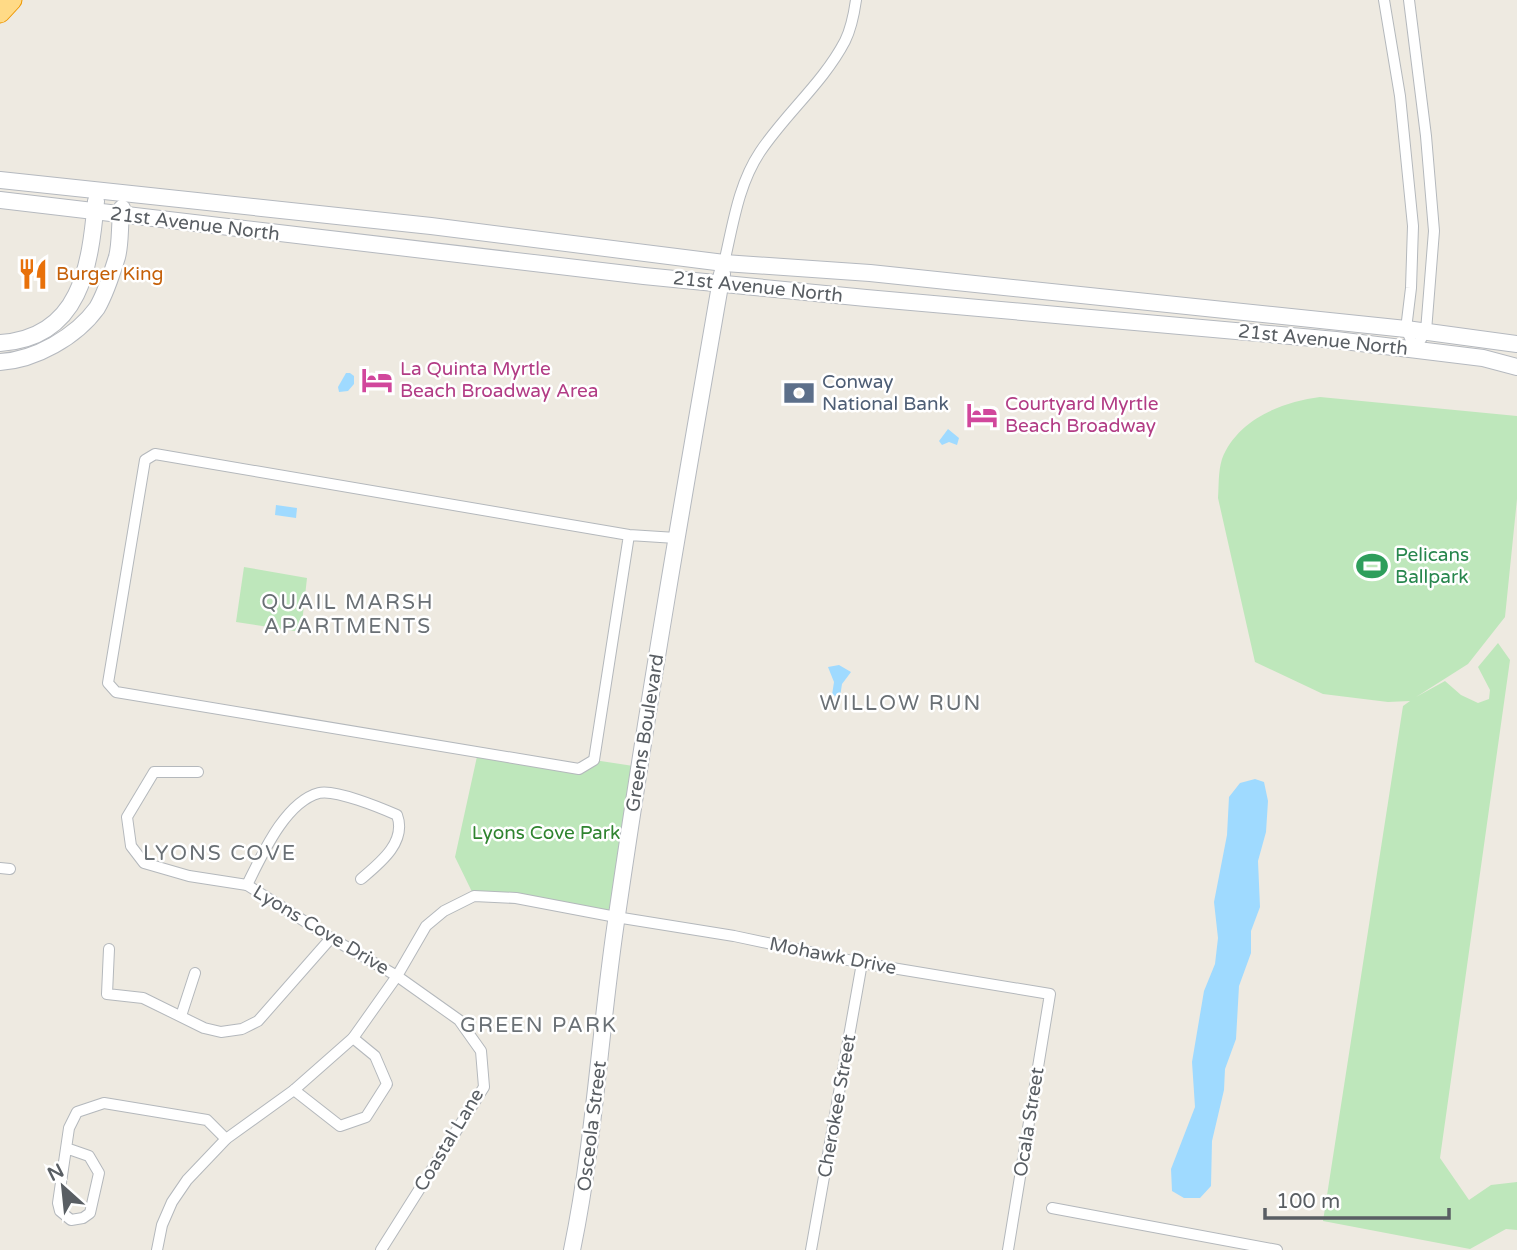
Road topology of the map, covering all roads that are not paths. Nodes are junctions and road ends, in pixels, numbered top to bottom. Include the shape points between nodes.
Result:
1 (12, 0) edge
2 (856, 0) edge
3 (1384, 0) edge
4 (1409, 0) edge
5 (0, 13) edge
6 (0, 180) edge
7 (97, 191) junction
8 (125, 194) junction
9 (0, 200) edge
10 (95, 212) junction
11 (121, 216) junction
12 (724, 263) junction
13 (720, 283) junction
14 (1406, 328) junction
15 (1426, 331) junction
16 (0, 343) edge
17 (1517, 344) edge
18 (1415, 349) junction
19 (0, 362) edge
20 (1517, 367) edge
21 (629, 535) junction
22 (676, 538) junction
23 (198, 772) dead end
24 (361, 879) dead end
25 (247, 884) junction
26 (616, 917) junction
27 (331, 938) junction
28 (109, 949) dead end
29 (862, 962) junction
30 (195, 973) dead end
31 (397, 976) junction
32 (1050, 994) joint
33 (180, 1016) junction
34 (353, 1038) junction
35 (294, 1090) junction
36 (226, 1139) junction
37 (66, 1148) junction
38 (1052, 1208) dead end
39 (157, 1250) edge
40 (381, 1250) edge
41 (572, 1250) edge
42 (811, 1250) edge
43 (1008, 1250) edge
44 (1277, 1250) edge

1 - 5 highway
2 - 12 street, Greens Boulevard via 846,39 835,58 749,172
3 - 14 street via 1400,96 1413,226
4 - 15 street via 1434,231
6 - 7 main road, 21st Avenue North
7 - 8 main road, 21st Avenue North
7 - 10 main road
8 - 11 main road
8 - 12 main road, 21st Avenue North
9 - 10 main road, 21st Avenue North
10 - 11 main road, 21st Avenue North
10 - 16 main road via 89,259 80,291 68,310 36,335
11 - 13 main road, 21st Avenue North
11 - 19 main road via 117,255 97,307 56,344 27,358
12 - 13 main road, Greens Boulevard
12 - 14 main road, 21st Avenue North via 870,273
13 - 18 main road, 21st Avenue North
13 - 22 main road, Greens Boulevard
14 - 15 main road, 21st Avenue North
14 - 18 street
15 - 17 main road, 21st Avenue North
15 - 18 street
18 - 20 main road, 21st Avenue North
21 - 21 street via 156,454 145,460 108,682 116,692 579,769 594,760
21 - 22 street
22 - 26 main road, Greens Boulevard
23 - 25 street, Lyons Cove Drive via 154,772 127,817 131,846 144,863 189,876
24 - 25 street via 394,845 400,828 397,815 363,801 321,792 299,803 270,840
25 - 27 street, Lyons Cove Drive
26 - 29 street, Mohawk Drive
26 - 31 street via 516,898 474,896 426,926
26 - 41 main road, Osceola Street via 584,1191
27 - 31 street, Lyons Cove Drive
27 - 33 street via 258,1021 221,1032
28 - 33 street via 107,994 144,998
29 - 32 street, Mohawk Drive
29 - 42 street, Cherokee Street
30 - 33 street
31 - 34 street
31 - 40 street, Coastal Lane via 459,1020 481,1051 484,1087
32 - 43 street, Ocala Street
34 - 35 street
34 - 35 street via 375,1056 387,1084 366,1117 340,1126
35 - 36 street
36 - 37 street via 207,1120 104,1103 77,1112
36 - 39 street via 172,1202
37 - 37 street via 89,1156 99,1173 90,1213 71,1220 60,1212 58,1203
38 - 44 street

